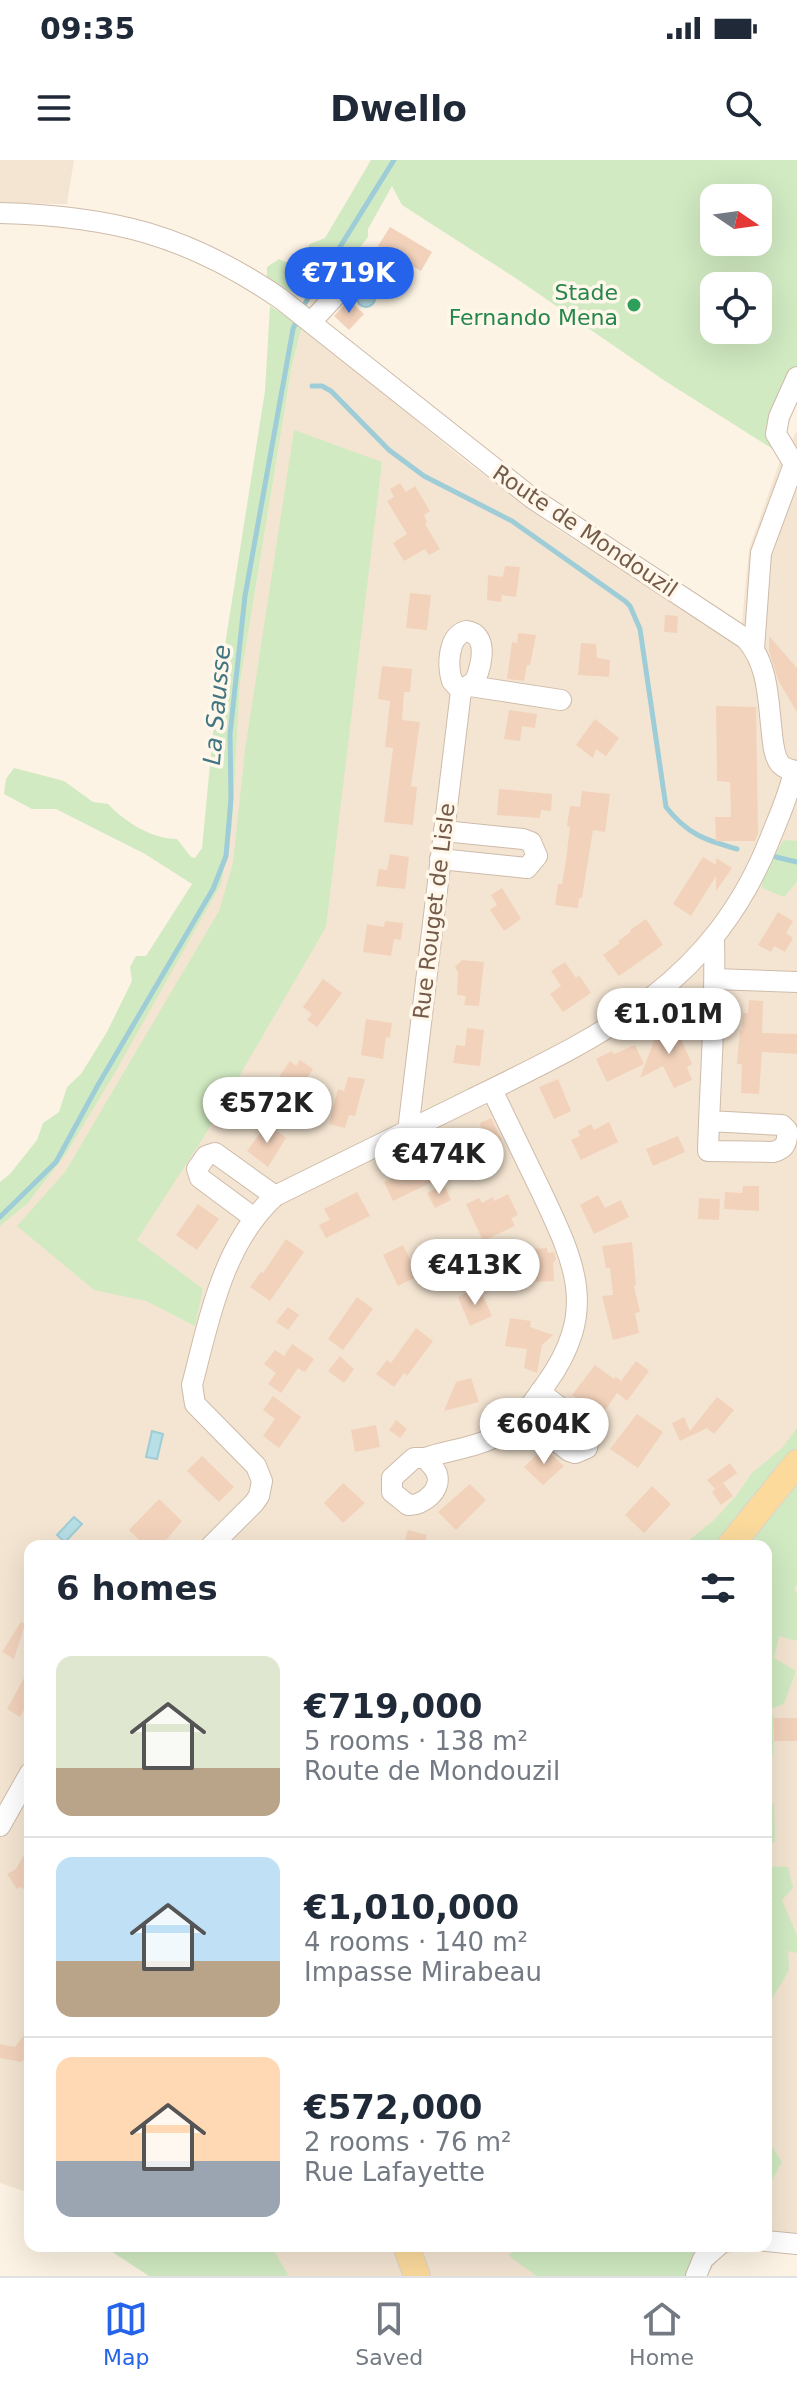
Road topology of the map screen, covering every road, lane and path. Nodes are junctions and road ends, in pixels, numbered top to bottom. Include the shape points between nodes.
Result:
1 (0, 213) edge
2 (374, 270) dead end
3 (312, 321) junction
4 (797, 377) edge
5 (754, 649) junction
6 (561, 700) dead end
7 (790, 768) edge
8 (444, 831) junction
9 (440, 859) junction
10 (714, 940) junction
11 (715, 979) junction
12 (797, 982) edge
13 (492, 1090) junction
14 (709, 1121) junction
15 (408, 1131) junction
16 (275, 1196) junction
17 (254, 1218) junction
18 (540, 1392) junction
19 (522, 1414) junction
20 (425, 1458) dead end
21 (797, 1463) edge
22 (217, 1540) edge
23 (735, 1540) edge
24 (24, 1784) edge
25 (0, 1826) edge
26 (772, 2242) edge
27 (797, 2244) edge
28 (408, 2252) edge
29 (711, 2252) edge
30 (417, 2276) edge
31 (696, 2276) edge

1 - 3 street, Route de Mondouzil via 74,217 157,235 228,265
2 - 3 street via 358,271
3 - 5 street, Route de Mondouzil via 532,498
4 - 5 street via 776,434 794,464 761,553
5 - 7 street via 766,680 774,751
6 - 8 street, Rue Rouget de Lisle via 466,688
7 - 10 street via 760,865
8 - 9 street, Rue Rouget de Lisle
8 - 9 street via 523,839 531,842 537,856 527,868
9 - 15 street, Rue Rouget de Lisle
10 - 11 street
10 - 13 street via 672,982 617,1022
11 - 12 street
11 - 14 street
13 - 15 street
13 - 18 street via 567,1246 577,1285 570,1341
14 - 14 street via 708,1151 773,1152 784,1148 788,1137 787,1130 774,1123
15 - 16 street
16 - 17 street
16 - 17 street via 215,1153 206,1156 197,1169 200,1178
17 - 22 street via 220,1288 192,1385 195,1404 256,1466 262,1481 254,1503
18 - 19 street
18 - 19 street via 585,1427 587,1448 569,1451
19 - 20 street via 502,1433
21 - 23 main road
24 - 25 street
26 - 27 street
28 - 30 main road
29 - 31 street

